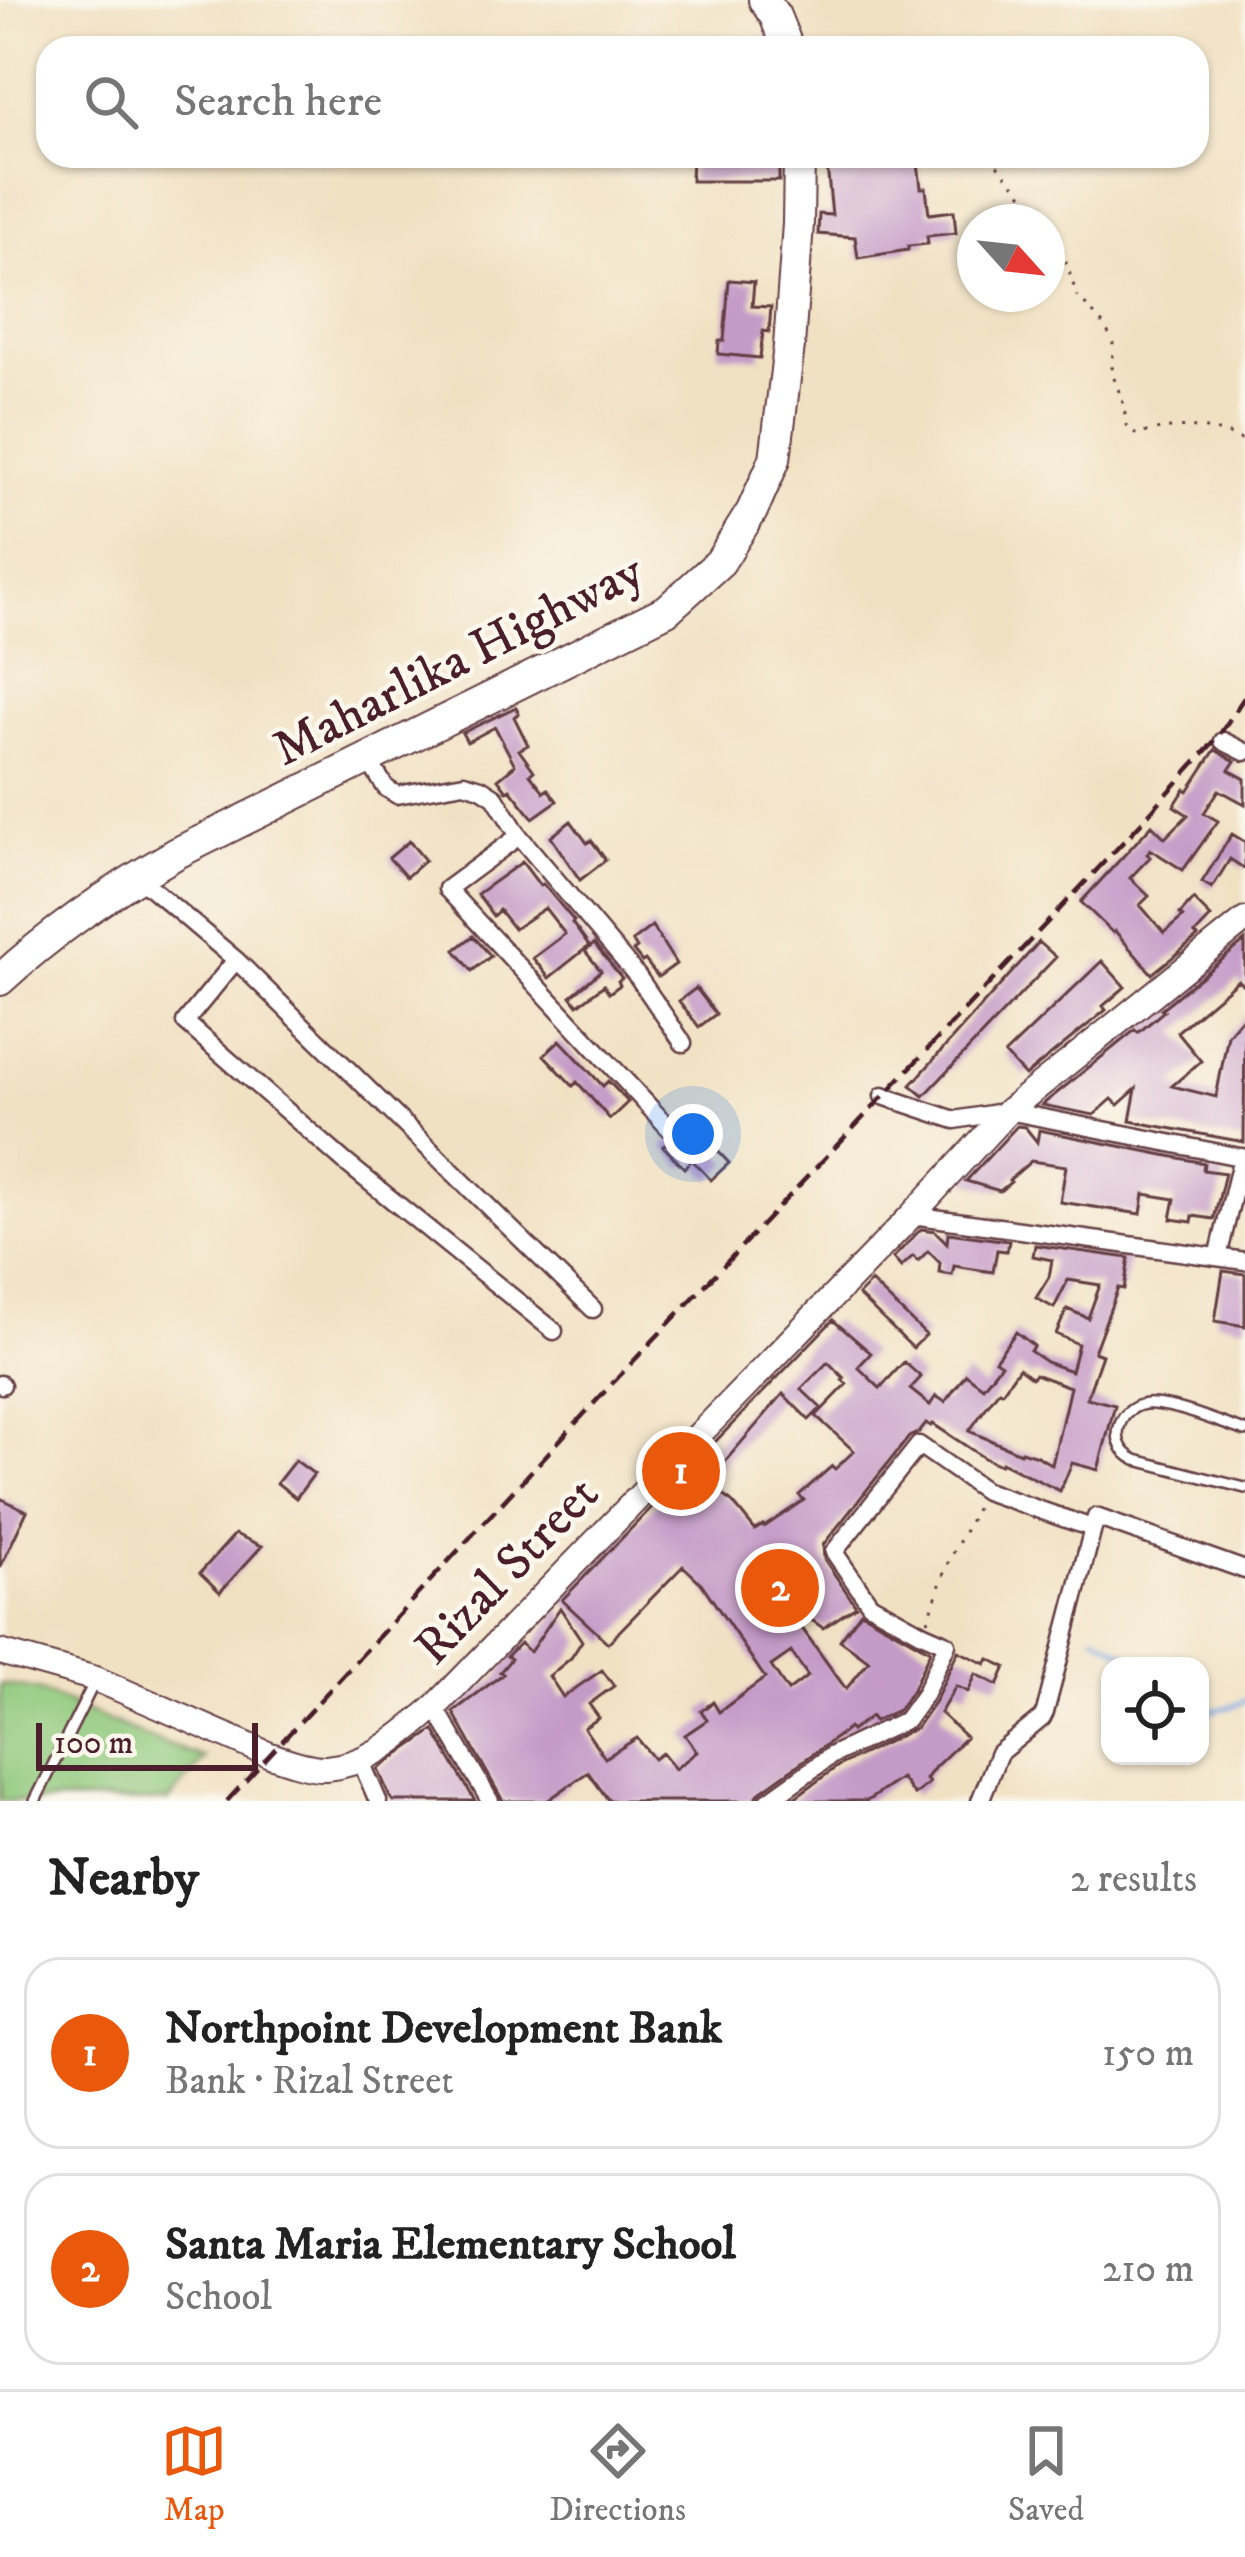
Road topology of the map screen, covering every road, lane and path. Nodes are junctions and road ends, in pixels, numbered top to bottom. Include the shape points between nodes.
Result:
1 (764, 0) edge
2 (783, 36) edge
3 (799, 168) edge
4 (1000, 168) edge
5 (1245, 442) edge
6 (1222, 741) dead end
7 (1245, 752) edge
8 (368, 760) junction
9 (519, 836) junction
10 (137, 876) junction
11 (1245, 920) edge
12 (236, 960) junction
13 (0, 980) edge
14 (683, 1043) dead end
15 (884, 1096) dead end
16 (1008, 1111) junction
17 (669, 1128) dead end
18 (1243, 1157) edge
19 (912, 1215) junction
20 (1219, 1257) junction
21 (1245, 1261) edge
22 (593, 1309) dead end
23 (554, 1331) dead end
24 (1245, 1431) edge
25 (1245, 1488) edge
26 (985, 1491) junction
27 (1092, 1528) junction
28 (1245, 1570) edge
29 (924, 1634) junction
30 (0, 1652) edge
31 (96, 1679) junction
32 (435, 1707) junction
33 (360, 1759) junction
34 (35, 1801) edge
35 (378, 1801) edge
36 (490, 1801) edge
37 (768, 1801) edge
38 (980, 1801) edge

1 - 2 highway
3 - 8 highway, Maharlika Highway via 776,459 720,562 667,610
4 - 5 path via 1056,231 1077,296 1105,326 1128,429 1200,429
6 - 7 street
8 - 9 street via 397,795 464,783 481,788
8 - 10 highway, Maharlika Highway
9 - 14 street via 638,976
9 - 17 street via 447,889
10 - 12 street
10 - 13 highway, Maharlika Highway
11 - 16 street, Rizal Street
12 - 22 street
12 - 23 street via 185,1022
15 - 16 street via 955,1120
16 - 18 street
16 - 19 street, Rizal Street
18 - 20 street
19 - 20 street
19 - 32 street, Rizal Street
20 - 21 street
24 - 25 lane via 1148,1403 1122,1419 1118,1439 1136,1460
26 - 27 street
26 - 29 path via 946,1567
26 - 29 street via 919,1445 834,1552 870,1604
27 - 28 street via 1096,1517
27 - 38 street via 1046,1712 999,1753
29 - 37 street via 947,1644 905,1720 832,1755
30 - 31 street, Rizal Street
31 - 33 street, Rizal Street via 269,1756 326,1768
31 - 34 lane
32 - 33 street, Rizal Street
32 - 36 street
33 - 35 street

